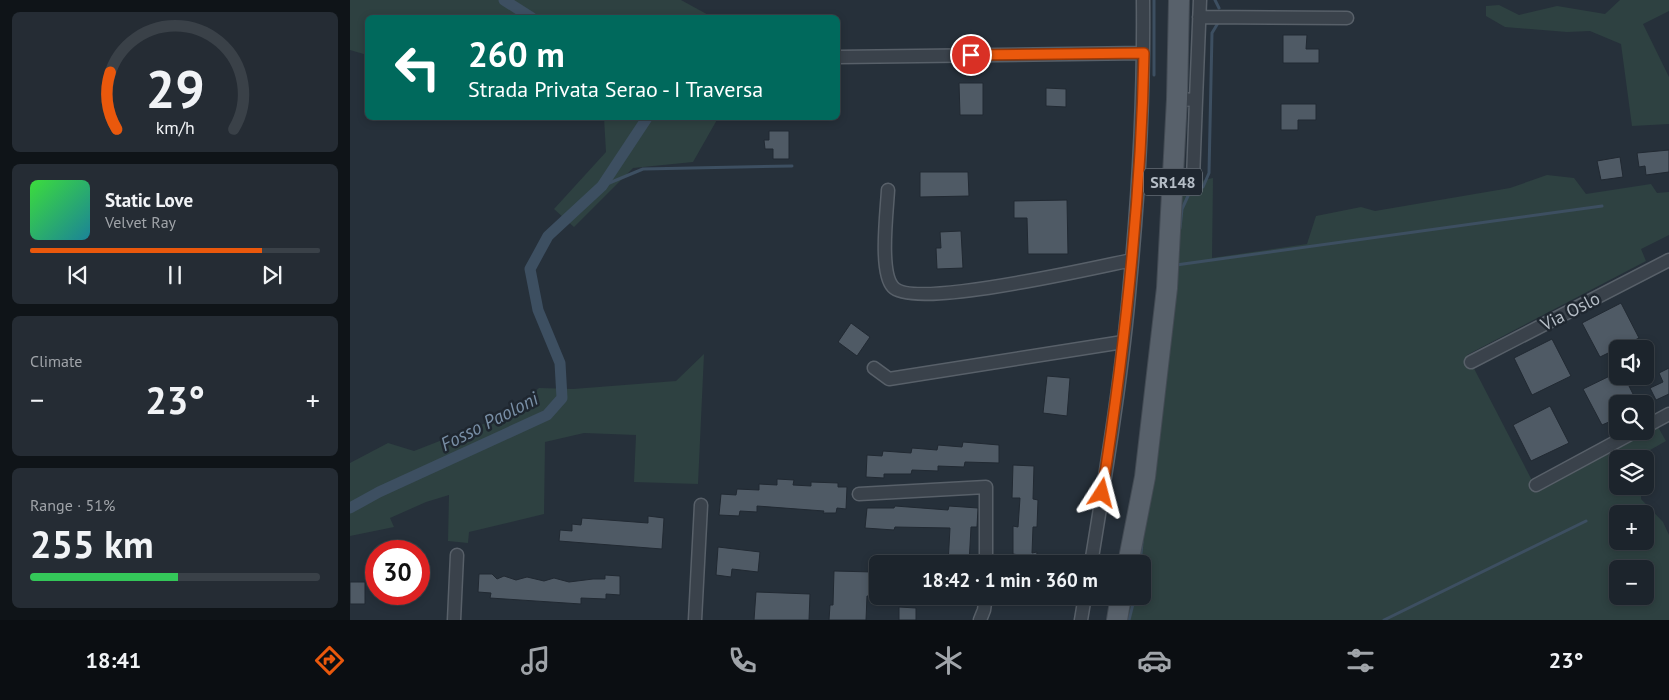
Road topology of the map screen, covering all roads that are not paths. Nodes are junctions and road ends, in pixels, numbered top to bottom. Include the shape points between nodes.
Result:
1 (1143, 0) edge
2 (1179, 0) edge
3 (1200, 0) edge
4 (1199, 17) junction
5 (1347, 18) dead end
6 (1144, 53) junction
7 (840, 57) edge
8 (1187, 99) junction
9 (888, 190) dead end
10 (1132, 260) junction
11 (1669, 260) edge
12 (1123, 342) junction
13 (1472, 362) dead end
14 (1158, 363) junction
15 (874, 368) dead end
16 (1669, 414) edge
17 (1654, 422) edge
18 (1619, 440) edge
19 (1536, 485) dead end
20 (859, 494) dead end
21 (701, 505) dead end
22 (457, 555) dead end
23 (986, 555) edge
24 (1092, 555) edge
25 (1119, 555) edge
26 (1130, 555) edge
27 (985, 605) edge
28 (1084, 605) edge
29 (1109, 605) edge
30 (1120, 605) edge
31 (454, 620) edge
32 (695, 620) edge
33 (980, 620) edge
34 (1081, 620) edge
35 (1106, 620) edge
36 (1117, 620) edge

1 - 6 street
2 - 8 main road, SR148
3 - 4 street
4 - 5 street
4 - 8 street
6 - 7 street
6 - 10 street
8 - 14 main road, SR148 via 1173,177 1167,288
9 - 10 street via 885,261 893,288 902,292 983,289
10 - 12 street
11 - 13 street, Via Oslo
12 - 15 street via 889,379
12 - 24 street
14 - 25 main road, SR148
14 - 26 main road, SR148 via 1145,477
16 - 17 street
18 - 19 street
20 - 23 street via 986,487
21 - 32 street
22 - 31 street
27 - 33 street
28 - 34 street
29 - 35 main road
30 - 36 main road

